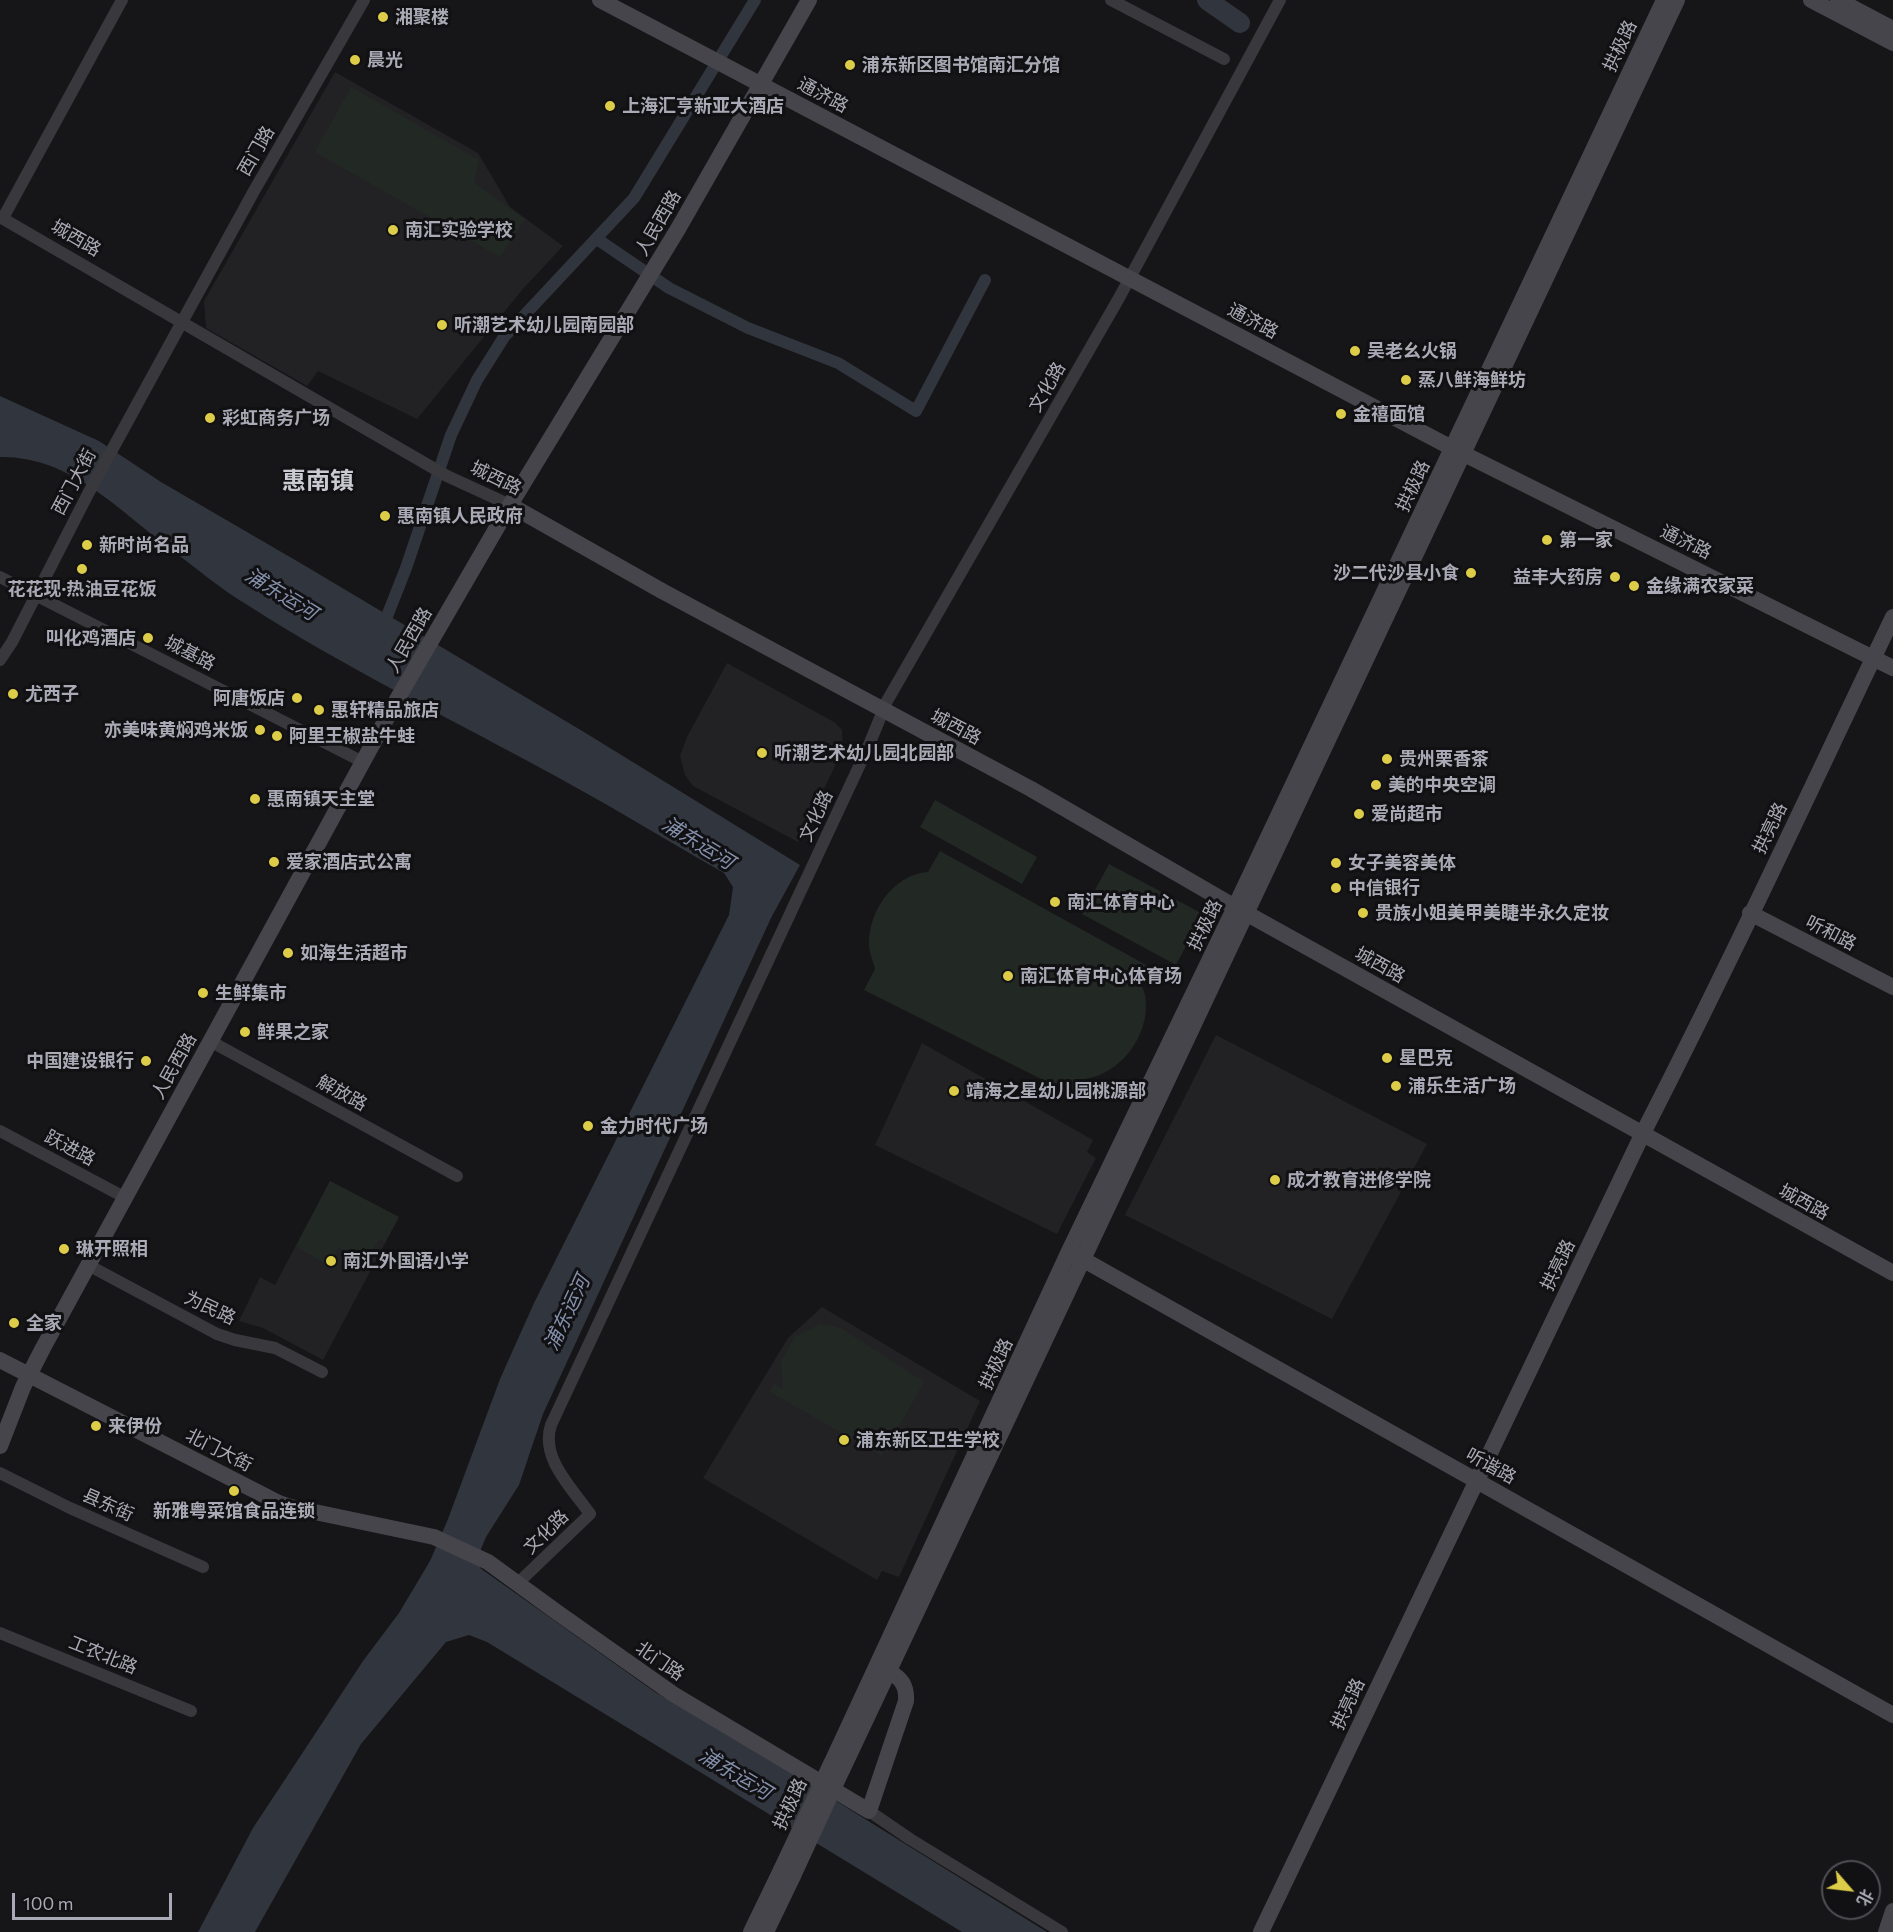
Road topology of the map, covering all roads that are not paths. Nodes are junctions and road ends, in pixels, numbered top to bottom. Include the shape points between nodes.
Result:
1 (122, 0) edge
2 (363, 0) edge
3 (600, 0) edge
4 (809, 0) edge
5 (1111, 0) edge
6 (1280, 0) edge
7 (1664, 0) edge
8 (1677, 0) edge
9 (1810, 0) edge
10 (1838, 0) edge
11 (1893, 29) edge
12 (1893, 43) edge
13 (1224, 59) dead end
14 (760, 83) junction
15 (2, 218) edge
16 (1130, 278) junction
17 (182, 322) junction
18 (1457, 451) junction
19 (510, 505) junction
20 (0, 576) edge
21 (35, 594) junction
22 (1893, 617) edge
23 (1874, 658) junction
24 (0, 660) edge
25 (1893, 668) edge
26 (883, 710) junction
27 (363, 762) junction
28 (1241, 910) junction
29 (1750, 913) junction
30 (1893, 987) edge
31 (210, 1041) junction
32 (0, 1131) edge
33 (1642, 1135) junction
34 (457, 1176) dead end
35 (124, 1197) junction
36 (1076, 1255) junction
37 (88, 1265) junction
38 (1893, 1273) edge
39 (0, 1360) edge
40 (322, 1372) dead end
41 (29, 1375) junction
42 (0, 1446) edge
43 (0, 1473) edge
44 (1476, 1480) junction
45 (434, 1537) joint
46 (203, 1567) dead end
47 (518, 1583) junction
48 (0, 1633) edge
49 (888, 1671) junction
50 (191, 1711) dead end
51 (1893, 1715) edge
52 (837, 1767) junction
53 (869, 1811) junction
54 (787, 1873) junction
55 (1893, 1911) edge
56 (751, 1932) edge
57 (766, 1932) edge
58 (1062, 1932) edge
59 (1261, 1932) edge
60 (1886, 1932) edge

1 - 15 street
2 - 17 street, 西门路
3 - 14 street, 通济路
4 - 14 street, 人民西路
5 - 13 street
6 - 16 street, 文化路
7 - 18 street, 拱极路
8 - 18 street, 拱极路
9 - 12 street
10 - 11 street
14 - 16 street, 通济路
14 - 19 street, 人民西路 via 669,243
15 - 17 street, 城西路
16 - 18 street, 通济路
16 - 26 street, 文化路
17 - 19 street, 城西路 via 434,469
17 - 21 street, 西门大街
18 - 23 street, 通济路
18 - 28 street, 拱极路
19 - 26 street, 城西路
19 - 27 street, 人民西路
20 - 21 street, 城基路
21 - 24 street, 西门大街
21 - 27 street, 城基路
22 - 23 street, 拱亮路
23 - 25 street, 通济路
23 - 29 street, 拱亮路
26 - 28 street, 城西路 via 1031,789
26 - 47 street, 文化路 via 551,1425 548,1446 553,1461 590,1514
27 - 31 street, 人民西路
28 - 33 street, 城西路
28 - 36 street, 拱极路
29 - 30 street, 听和路
29 - 33 street, 拱亮路
31 - 34 street, 解放路
31 - 35 street, 人民西路
32 - 35 street, 跃进路
33 - 38 street, 城西路
33 - 44 street, 拱亮路
35 - 37 street, 人民西路
36 - 44 street, 听谐路
36 - 49 street, 拱极路
36 - 52 street, 拱极路
37 - 40 street, 为民路 via 217,1334 275,1348
37 - 41 street, 人民西路
39 - 41 street, 北门大街
41 - 42 street, 人民西路
41 - 45 street, 北门大街 via 286,1505
43 - 46 street, 县东街
44 - 51 street, 听谐路
44 - 59 street, 拱亮路
45 - 47 street, 北门路 via 488,1562
47 - 53 street, 北门路 via 673,1694
48 - 50 street, 工农北路
49 - 52 street, 拱极路
49 - 53 street via 903,1681 906,1701
52 - 54 street, 拱极路, bridge
53 - 58 street, 北门路
54 - 56 street, 拱极路
54 - 57 street, 拱极路
55 - 60 street

